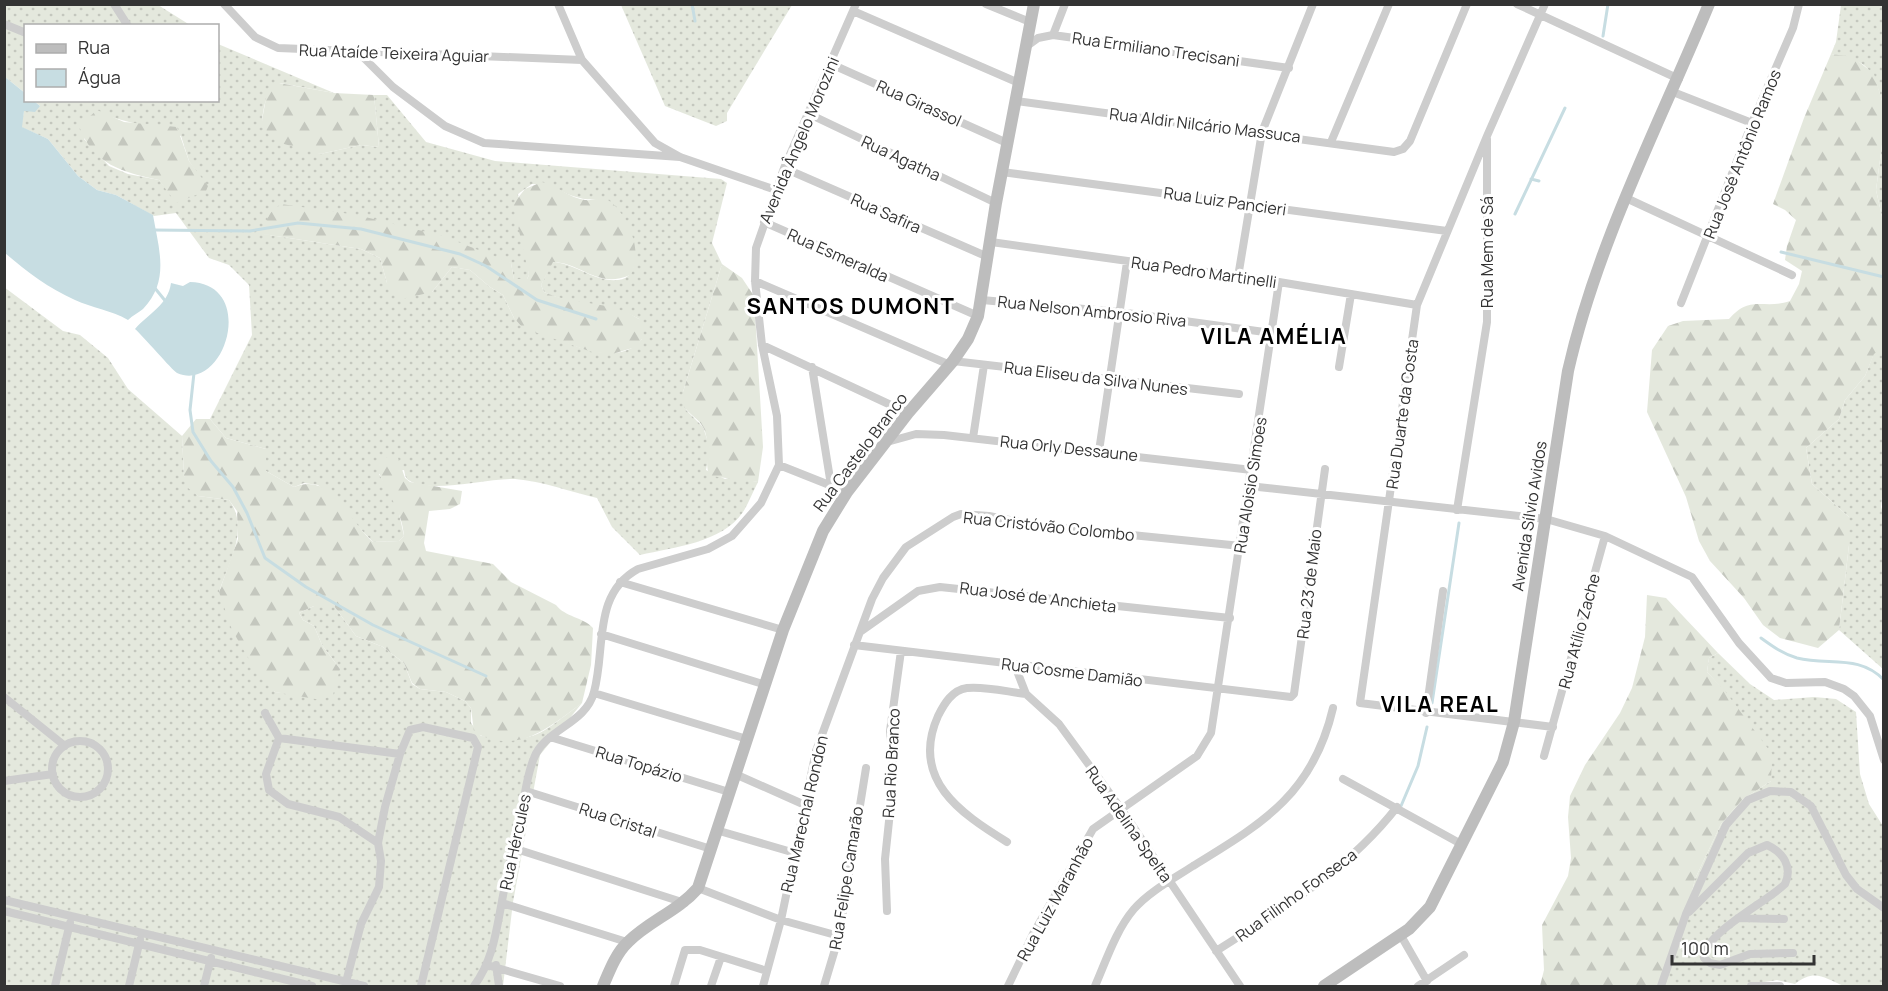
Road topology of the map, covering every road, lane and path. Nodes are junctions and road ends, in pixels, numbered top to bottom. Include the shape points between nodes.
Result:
1 (114, 4) edge
2 (224, 4) edge
3 (558, 4) edge
4 (986, 4) edge
5 (1034, 4) edge
6 (1065, 4) edge
7 (1313, 4) edge
8 (1389, 4) edge
9 (1467, 4) edge
10 (1517, 4) edge
11 (1545, 4) edge
12 (1709, 4) edge
13 (1799, 4) edge
14 (855, 8) edge
15 (1541, 15) junction
16 (1030, 22) junction
17 (4, 24) edge
18 (127, 24) edge
19 (24, 32) edge
20 (1053, 35) junction
21 (1027, 46) junction
22 (357, 51) junction
23 (582, 60) junction
24 (831, 64) junction
25 (1289, 68) junction
26 (1679, 79) junction
27 (1019, 83) junction
28 (1673, 92) junction
29 (1016, 101) junction
30 (807, 113) junction
31 (1752, 123) junction
32 (1262, 132) junction
33 (1487, 136) junction
34 (1007, 142) junction
35 (1331, 142) junction
36 (680, 157) junction
37 (784, 168) junction
38 (1002, 172) junction
39 (776, 190) junction
40 (1626, 198) junction
41 (996, 203) junction
42 (1249, 204) junction
43 (764, 222) junction
44 (1447, 231) junction
45 (1709, 235) junction
46 (990, 242) junction
47 (988, 257) junction
48 (1127, 262) junction
49 (1792, 275) dead end
50 (1238, 277) junction
51 (755, 281) junction
52 (1279, 282) junction
53 (1351, 294) junction
54 (982, 300) junction
55 (1681, 303) dead end
56 (1417, 305) junction
57 (1119, 312) junction
58 (978, 316) junction
59 (1272, 333) junction
60 (762, 345) junction
61 (952, 363) junction
62 (984, 364) junction
63 (812, 367) junction
64 (1339, 367) dead end
65 (1110, 380) junction
66 (1239, 394) dead end
67 (908, 412) junction
68 (973, 438) junction
69 (886, 442) junction
70 (1099, 451) junction
71 (779, 465) junction
72 (1325, 469) dead end
73 (1252, 470) junction
74 (831, 485) junction
75 (1249, 486) junction
76 (847, 492) junction
77 (1320, 495) junction
78 (1389, 503) junction
79 (1457, 510) junction
80 (1546, 519) junction
81 (1605, 536) junction
82 (1241, 546) junction
83 (620, 582) junction
84 (1443, 591) dead end
85 (1230, 618) junction
86 (783, 630) junction
87 (860, 633) junction
88 (601, 634) junction
89 (854, 645) junction
90 (901, 651) junction
91 (1015, 666) junction
92 (766, 685) junction
93 (1218, 688) junction
94 (594, 693) junction
95 (1026, 694) junction
96 (4, 697) edge
97 (1291, 697) joint
98 (1333, 708) dead end
99 (265, 713) dead end
100 (1426, 713) junction
101 (1514, 722) junction
102 (1553, 727) junction
103 (550, 737) junction
104 (279, 738) junction
105 (747, 739) junction
106 (65, 746) junction
107 (400, 754) junction
108 (1544, 756) dead end
109 (1884, 760) edge
110 (866, 768) dead end
111 (53, 774) junction
112 (735, 774) junction
113 (1343, 779) dead end
114 (4, 781) edge
115 (526, 791) junction
116 (729, 792) junction
117 (805, 805) junction
118 (1397, 807) junction
119 (1122, 810) junction
120 (716, 830) junction
121 (1007, 842) dead end
122 (378, 843) junction
123 (1463, 845) junction
124 (513, 848) junction
125 (711, 849) junction
126 (795, 853) junction
127 (1169, 881) junction
128 (698, 888) junction
129 (4, 900) edge
130 (502, 903) junction
131 (685, 903) junction
132 (1884, 908) edge
133 (4, 911) edge
134 (887, 911) dead end
135 (1686, 914) junction
136 (72, 916) junction
137 (1738, 918) junction
138 (1784, 919) dead end
139 (780, 920) junction
140 (70, 926) junction
141 (142, 933) junction
142 (1400, 934) junction
143 (839, 936) junction
144 (627, 942) junction
145 (140, 943) junction
146 (212, 950) junction
147 (1216, 951) junction
148 (493, 953) junction
149 (1793, 953) dead end
150 (1464, 955) dead end
151 (721, 957) junction
152 (210, 961) junction
153 (486, 965) junction
154 (281, 967) junction
155 (498, 969) junction
156 (767, 972) junction
157 (1427, 981) junction
158 (278, 982) edge
159 (346, 985) edge
160 (55, 987) edge
161 (129, 987) edge
162 (204, 987) edge
163 (312, 987) edge
164 (364, 987) edge
165 (421, 987) edge
166 (474, 987) edge
167 (500, 987) edge
168 (560, 987) edge
169 (603, 987) edge
170 (674, 987) edge
171 (711, 987) edge
172 (763, 987) edge
173 (824, 987) edge
174 (1008, 987) edge
175 (1095, 987) edge
176 (1240, 987) edge
177 (1324, 987) edge
178 (1418, 987) edge
179 (1661, 987) edge
180 (1751, 987) edge
181 (1780, 987) edge

1 - 18 street
2 - 22 street, Rua Ataíde Teixeira Aguiar via 234,18 267,45
3 - 23 street
4 - 16 street
5 - 16 street, Rua Castelo Branco
6 - 20 street
7 - 25 street
8 - 35 street
9 - 35 street, Rua Aldir Nilcário Massuca via 1410,141 1403,149 1394,152
10 - 15 street
11 - 15 street, Rua Mem de Sá
12 - 26 street, Avenida Sílvio Avidos
13 - 31 street, Rua José Antônio Ramos
14 - 24 street, Avenida Ângelo Morozini
14 - 27 street
15 - 26 street
15 - 33 street, Rua Mem de Sá
16 - 21 street, Rua Castelo Branco
17 - 19 street
20 - 21 street, Rua Ermiliano Trecisani via 1038,38
20 - 25 street, Rua Ermiliano Trecisani
21 - 27 street, Rua Castelo Branco
22 - 23 street, Rua Ataíde Teixeira Aguiar
22 - 36 street via 393,87 446,126 484,143
23 - 36 street via 655,143
24 - 30 street, Avenida Ângelo Morozini
24 - 34 street, Rua Girassol
25 - 32 street
26 - 28 street, Avenida Sílvio Avidos
27 - 29 street, Rua Castelo Branco
28 - 31 street
28 - 40 street, Avenida Sílvio Avidos
29 - 32 street, Rua Aldir Nilcário Massuca
29 - 34 street, Rua Castelo Branco
30 - 37 street, Avenida Ângelo Morozini
30 - 41 street, Rua Agatha
31 - 45 street, Rua José Antônio Ramos
32 - 35 street, Rua Aldir Nilcário Massuca
32 - 42 street
33 - 44 street, Rua Duarte da Costa
33 - 79 street, Rua Mem de Sá via 1488,322
34 - 38 street, Rua Castelo Branco
36 - 39 street
37 - 39 street, Avenida Ângelo Morozini
37 - 47 street, Rua Safira
38 - 41 street, Rua Castelo Branco
38 - 42 street, Rua Luiz Pancieri
39 - 43 street, Avenida Ângelo Morozini
40 - 45 street
40 - 80 street, Avenida Sílvio Avidos via 1596,268 1578,327
41 - 46 street, Rua Castelo Branco
42 - 44 street, Rua Luiz Pancieri
42 - 50 street
43 - 51 street, Avenida Ângelo Morozini via 756,248
43 - 58 street, Rua Esmeralda
44 - 56 street, Rua Duarte da Costa
45 - 49 street
45 - 55 street, Rua José Antônio Ramos
46 - 47 street, Rua Castelo Branco
46 - 48 street, Rua Pedro Martinelli
47 - 54 street, Rua Castelo Branco
48 - 50 street, Rua Pedro Martinelli
48 - 57 street
50 - 52 street, Rua Pedro Martinelli
51 - 60 street, Avenida Ângelo Morozini
51 - 61 street, Rua Eliseu da Silva Nunes
52 - 53 street, Rua Pedro Martinelli
52 - 59 street, Rua Aloisio Simoes
53 - 56 street, Rua Pedro Martinelli
53 - 64 street
54 - 57 street, Rua Nelson Ambrosio Riva
54 - 58 street, Rua Castelo Branco
56 - 78 street, Rua Duarte da Costa
57 - 59 street, Rua Nelson Ambrosio Riva
57 - 65 street
58 - 61 street, Rua Castelo Branco
59 - 73 street, Rua Aloisio Simoes
60 - 63 street
60 - 71 street, Avenida Ângelo Morozini via 777,416
61 - 62 street, Rua Eliseu da Silva Nunes
61 - 67 street, Rua Castelo Branco
62 - 65 street, Rua Eliseu da Silva Nunes
62 - 68 street
63 - 67 street
63 - 74 street
65 - 66 street, Rua Eliseu da Silva Nunes
65 - 70 street
67 - 69 street, Rua Castelo Branco
68 - 69 street, Rua Orly Dessaune via 916,434
68 - 70 street, Rua Orly Dessaune
69 - 76 street, Rua Castelo Branco
70 - 73 street, Rua Orly Dessaune
71 - 74 street
71 - 83 street, Avenida Ângelo Morozini via 761,503 732,536 708,549 647,565
72 - 77 street, Rua 23 de Maio
73 - 75 street, Rua Aloisio Simoes
74 - 76 street
75 - 77 street
75 - 82 street, Rua Aloisio Simoes
76 - 86 street, Rua Castelo Branco via 823,531
77 - 78 street
77 - 97 street, Rua 23 de Maio
78 - 79 street
78 - 100 street, Rua Duarte da Costa via 1360,703
79 - 80 street
80 - 81 street
80 - 101 street, Avenida Sílvio Avidos
81 - 102 street, Rua Atílio Zache
81 - 109 street via 1692,577 1739,643 1771,678 1786,683 1825,682 1854,696 1870,716
82 - 85 street, Rua Aloisio Simoes
82 - 87 street, Rua Cristóvão Colombo via 961,514 906,547 883,578
83 - 86 street
83 - 88 street via 606,611
84 - 100 street
85 - 87 street, Rua José de Anchieta via 940,587 918,591
85 - 93 street, Rua Aloisio Simoes
86 - 92 street, Rua Castelo Branco
87 - 89 street, Rua Cristóvão Colombo
88 - 92 street
88 - 94 street
89 - 90 street, Rua Cosme Damião
89 - 117 street, Rua Marechal Rondon via 818,743
90 - 91 street, Rua Cosme Damião
90 - 134 street, Rua Rio Branco via 890,731 894,774 885,860
91 - 93 street, Rua Cosme Damião
91 - 95 street, Rua Adelina Spelta
92 - 105 street, Rua Castelo Branco
93 - 97 street, Rua Cosme Damião
93 - 119 street, Rua Luiz Maranhão via 1211,734 1203,749
94 - 103 street via 576,718
94 - 105 street
95 - 119 street, Rua Adelina Spelta via 1059,724
95 - 121 street via 960,690 942,707 931,750 933,770 942,793 967,816
96 - 106 street
98 - 127 street via 1327,734 1313,763 1287,800 1230,843
99 - 104 street
100 - 101 street
101 - 102 street
101 - 123 street, Avenida Sílvio Avidos via 1503,762
102 - 108 street, Rua Atílio Zache
103 - 115 street, Rua Hércules via 534,759
103 - 116 street, Rua Topázio
104 - 107 street
104 - 122 street via 266,774 266,783 274,796 288,804 339,817
105 - 112 street, Rua Castelo Branco
106 - 111 street via 56,756
106 - 111 street via 78,741 96,745 107,760 107,778 96,792 78,797 62,790
107 - 122 street
107 - 165 street via 410,730 423,727 473,738 478,747
110 - 143 street, Rua Felipe Camarão
111 - 114 street
112 - 116 street, Rua Castelo Branco
112 - 117 street
113 - 118 street
115 - 124 street, Rua Hércules
115 - 125 street, Rua Cristal
116 - 120 street, Rua Castelo Branco
117 - 126 street, Rua Marechal Rondon
118 - 123 street
118 - 147 street, Rua Filinho Fonseca via 1350,860
119 - 127 street, Rua Adelina Spelta
119 - 174 street, Rua Luiz Maranhão via 1101,821 1088,835
120 - 125 street, Rua Castelo Branco
120 - 126 street
122 - 159 street via 379,887 361,924
123 - 142 street, Avenida Sílvio Avidos via 1430,908
124 - 130 street, Rua Hércules
124 - 131 street
125 - 128 street, Rua Castelo Branco
126 - 139 street, Rua Marechal Rondon
127 - 147 street, Rua Adelina Spelta
127 - 175 street via 1133,911
128 - 131 street, Rua Castelo Branco
128 - 139 street
129 - 136 street
130 - 144 street
130 - 148 street, Rua Hércules
131 - 144 street, Rua Castelo Branco
132 - 135 street via 1845,875 1811,806 1791,792 1770,791 1748,800 1726,825
133 - 140 street
135 - 137 street via 1748,853 1767,844 1785,860 1787,879 1778,892
135 - 179 street
136 - 140 street
136 - 141 street
137 - 138 street
137 - 149 street via 1708,945 1706,961 1720,965 1750,954
139 - 143 street
139 - 156 street, Rua Marechal Rondon
140 - 145 street
140 - 160 street
141 - 145 street
141 - 146 street
142 - 157 street
142 - 177 street, Avenida Sílvio Avidos
143 - 173 street, Rua Felipe Camarão
144 - 169 street, Rua Castelo Branco
145 - 152 street
145 - 161 street
146 - 152 street
146 - 154 street
147 - 176 street, Rua Adelina Spelta
148 - 153 street, Rua Hércules
148 - 155 street, Rua Hércules
150 - 157 street
151 - 156 street
151 - 170 street via 685,950
151 - 171 street
152 - 158 street
152 - 162 street
153 - 155 street
153 - 166 street, Rua Hércules
154 - 158 street
154 - 159 street
155 - 167 street, Rua Hércules
155 - 168 street
156 - 172 street, Rua Marechal Rondon
157 - 178 street
158 - 163 street
159 - 164 street
180 - 181 street

